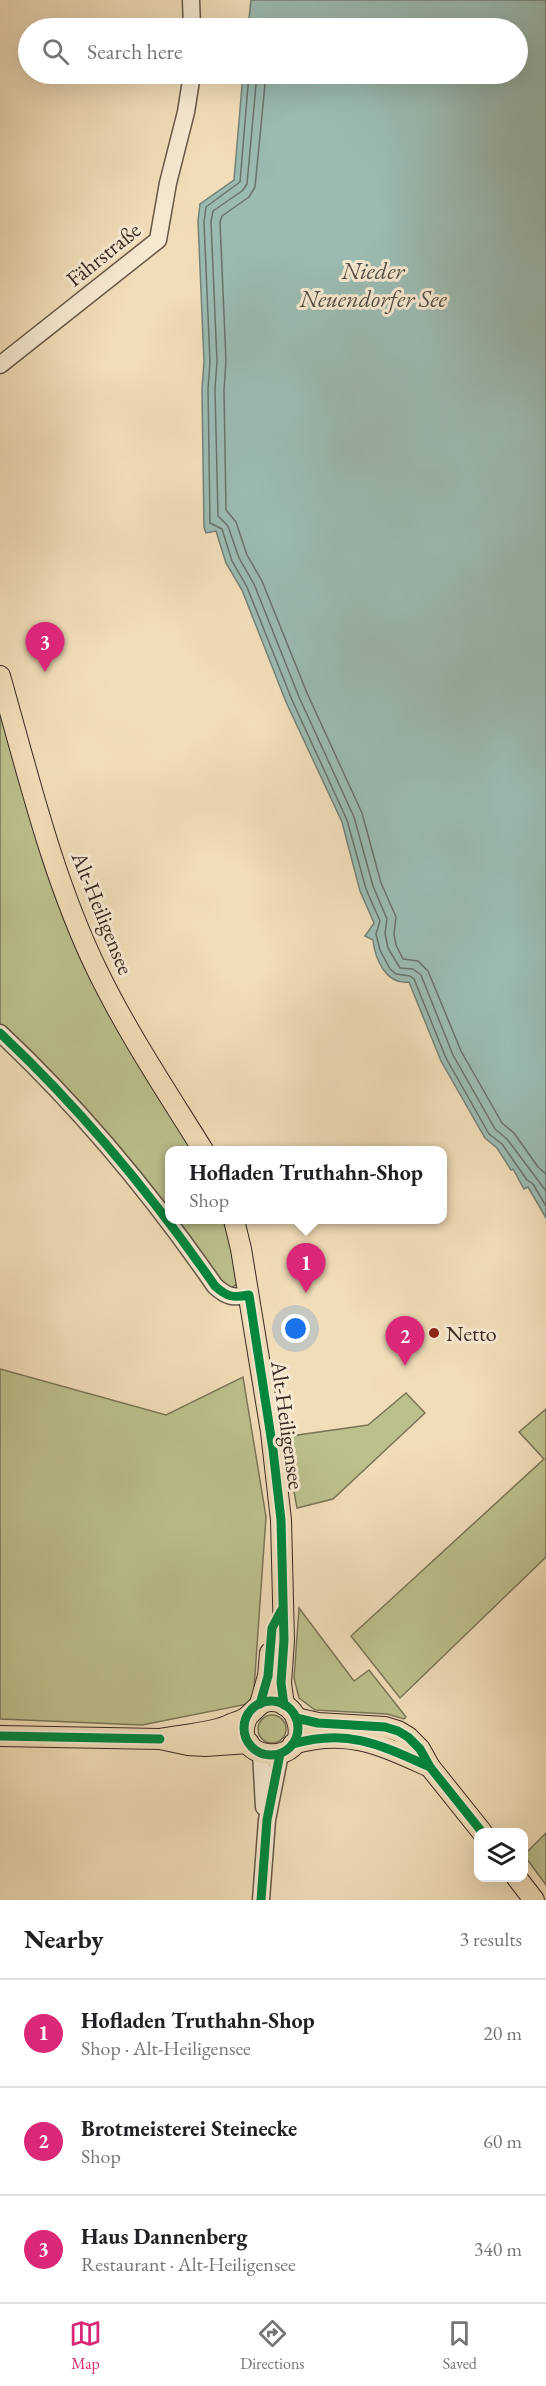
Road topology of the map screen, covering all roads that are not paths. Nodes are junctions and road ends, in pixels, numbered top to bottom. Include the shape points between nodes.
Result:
1 (191, 0) edge
2 (192, 18) edge
3 (190, 84) edge
4 (0, 365) edge
5 (0, 676) edge
6 (0, 1033) edge
7 (201, 1146) edge
8 (165, 1219) edge
9 (169, 1224) edge
10 (235, 1224) edge
11 (249, 1295) junction
12 (278, 1634) junction
13 (254, 1710) junction
14 (290, 1712) junction
15 (0, 1736) edge
16 (160, 1739) junction
17 (271, 1749) junction
18 (430, 1767) junction
19 (478, 1828) edge
20 (520, 1882) edge
21 (261, 1900) edge
22 (534, 1900) edge

1 - 2 street
3 - 4 street, Fährstraße via 158,240
5 - 7 main road, Alt-Heiligensee via 50,846 97,970
6 - 8 street via 118,1157
9 - 11 street via 226,1296
10 - 11 main road, Alt-Heiligensee
11 - 12 main road, Alt-Heiligensee via 281,1520 282,1608
12 - 13 main road via 268,1676
12 - 14 main road via 281,1683
13 - 14 main road via 271,1701
13 - 16 main road via 225,1727
13 - 17 main road via 245,1732
14 - 17 main road via 298,1733
14 - 18 main road via 318,1722 398,1731 420,1749
15 - 16 main road
16 - 17 main road via 188,1745
17 - 18 main road via 317,1737 363,1740
17 - 21 street via 263,1803 267,1820
18 - 19 main road
20 - 22 main road

